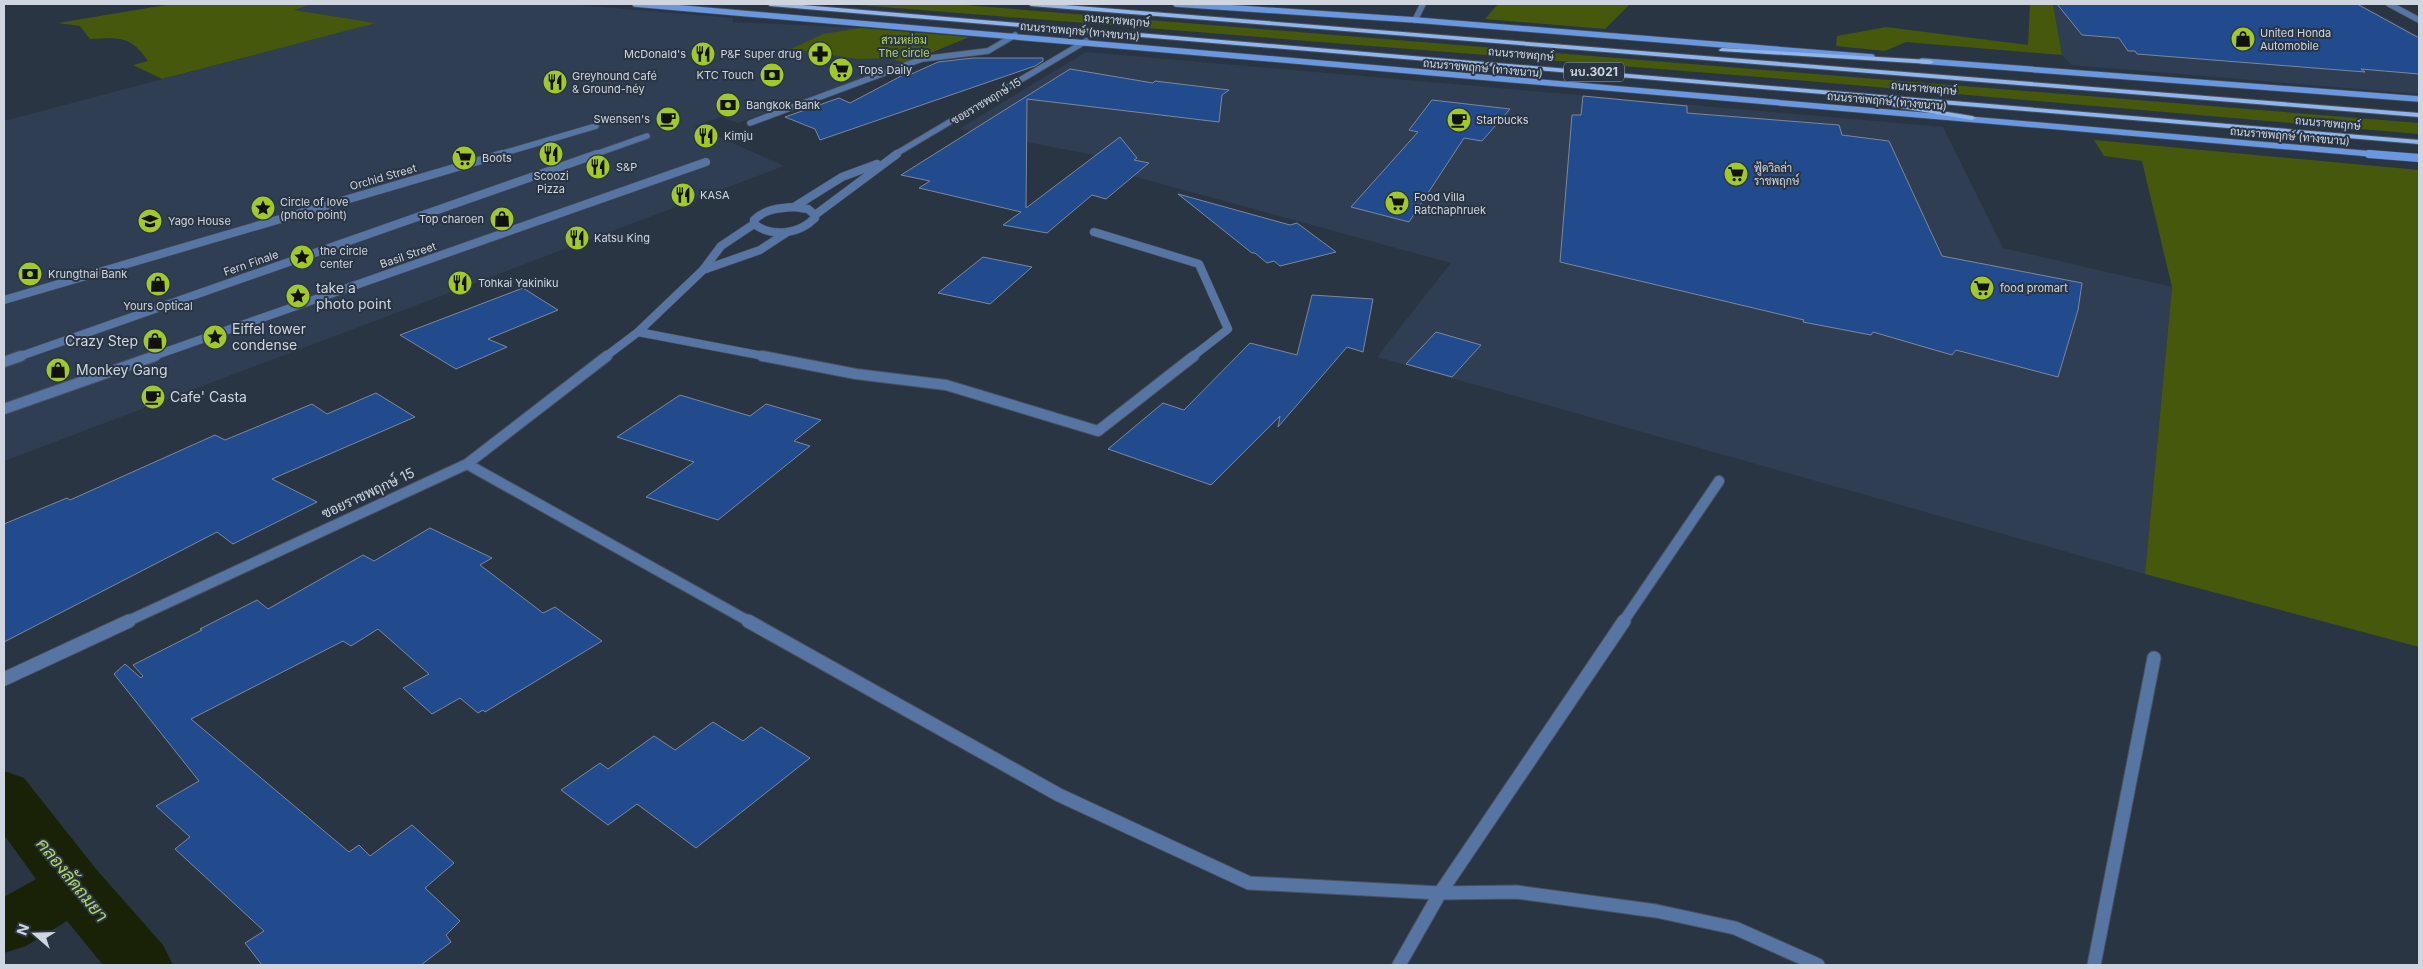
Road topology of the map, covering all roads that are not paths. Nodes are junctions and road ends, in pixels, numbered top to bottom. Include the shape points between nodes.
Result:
1 (635, 4) edge
2 (770, 4) edge
3 (1031, 4) edge
4 (1176, 4) edge
5 (1423, 4) edge
6 (2389, 4) edge
7 (1415, 20) junction
8 (2419, 20) edge
9 (1385, 31) junction
10 (1015, 35) junction
11 (1086, 41) junction
12 (1930, 62) junction
13 (1489, 63) junction
14 (2419, 99) edge
15 (2419, 115) edge
16 (1972, 118) junction
17 (750, 123) dead end
18 (596, 126) dead end
19 (647, 136) dead end
20 (2419, 142) edge
21 (2419, 158) edge
22 (886, 160) junction
23 (706, 162) dead end
24 (794, 206) junction
25 (815, 215) junction
26 (754, 224) junction
27 (788, 231) junction
28 (1094, 232) dead end
29 (703, 270) junction
30 (4, 300) edge
31 (638, 332) junction
32 (4, 362) edge
33 (4, 409) edge
34 (467, 464) junction
35 (1719, 481) dead end
36 (2154, 658) dead end
37 (4, 679) edge
38 (1440, 893) junction
39 (1399, 965) edge
40 (1818, 965) edge
41 (2094, 965) edge

1 - 10 main road, ถนนราชพฤกษ์ (ทางขนาน) / นบ.3021
2 - 13 main road, ถนนราชพฤกษ์ / นบ.3021
3 - 9 main road, ถนนราชพฤกษ์ / นบ.3021
4 - 7 main road
5 - 7 street
6 - 8 street
7 - 12 main road
9 - 12 main road
9 - 15 main road, ถนนราชพฤกษ์ / นบ.3021
10 - 11 main road, ถนนราชพฤกษ์ (ทางขนาน) / นบ.3021
10 - 17 street via 988,51 922,59
11 - 16 main road, ถนนราชพฤกษ์ (ทางขนาน) / นบ.3021
11 - 22 street, ซอยราชพฤกษ์ 15
12 - 14 main road
13 - 16 main road via 1531,71 1902,106
13 - 20 main road, ถนนราชพฤกษ์ / นบ.3021
16 - 21 main road, ถนนราชพฤกษ์ (ทางขนาน) / นบ.3021
18 - 30 street, Orchid Street
19 - 32 street, Fern Finale
22 - 24 street, ซอยราชพฤกษ์ 15 via 842,177
22 - 25 street, ซอยราชพฤกษ์ 15
23 - 33 street, Basil Street
24 - 25 street via 808,209
24 - 26 street, ซอยราชพฤกษ์ 15 via 765,212 754,220
25 - 27 street, ซอยราชพฤกษ์ 15 via 812,222
26 - 27 street, ซอยราชพฤกษ์ 15 via 770,232
26 - 29 street, ซอยราชพฤกษ์ 15 via 721,246
27 - 29 street, ซอยราชพฤกษ์ 15 via 760,250
28 - 31 street via 1199,264 1228,329 1098,431 946,385 856,374
29 - 31 street, ซอยราชพฤกษ์ 15
31 - 34 street, ซอยราชพฤกษ์ 15
34 - 37 street, ซอยราชพฤกษ์ 15
34 - 38 street via 1059,795 1249,883
35 - 38 street
36 - 41 street
38 - 39 street
38 - 40 street via 1517,892 1656,911 1736,928

